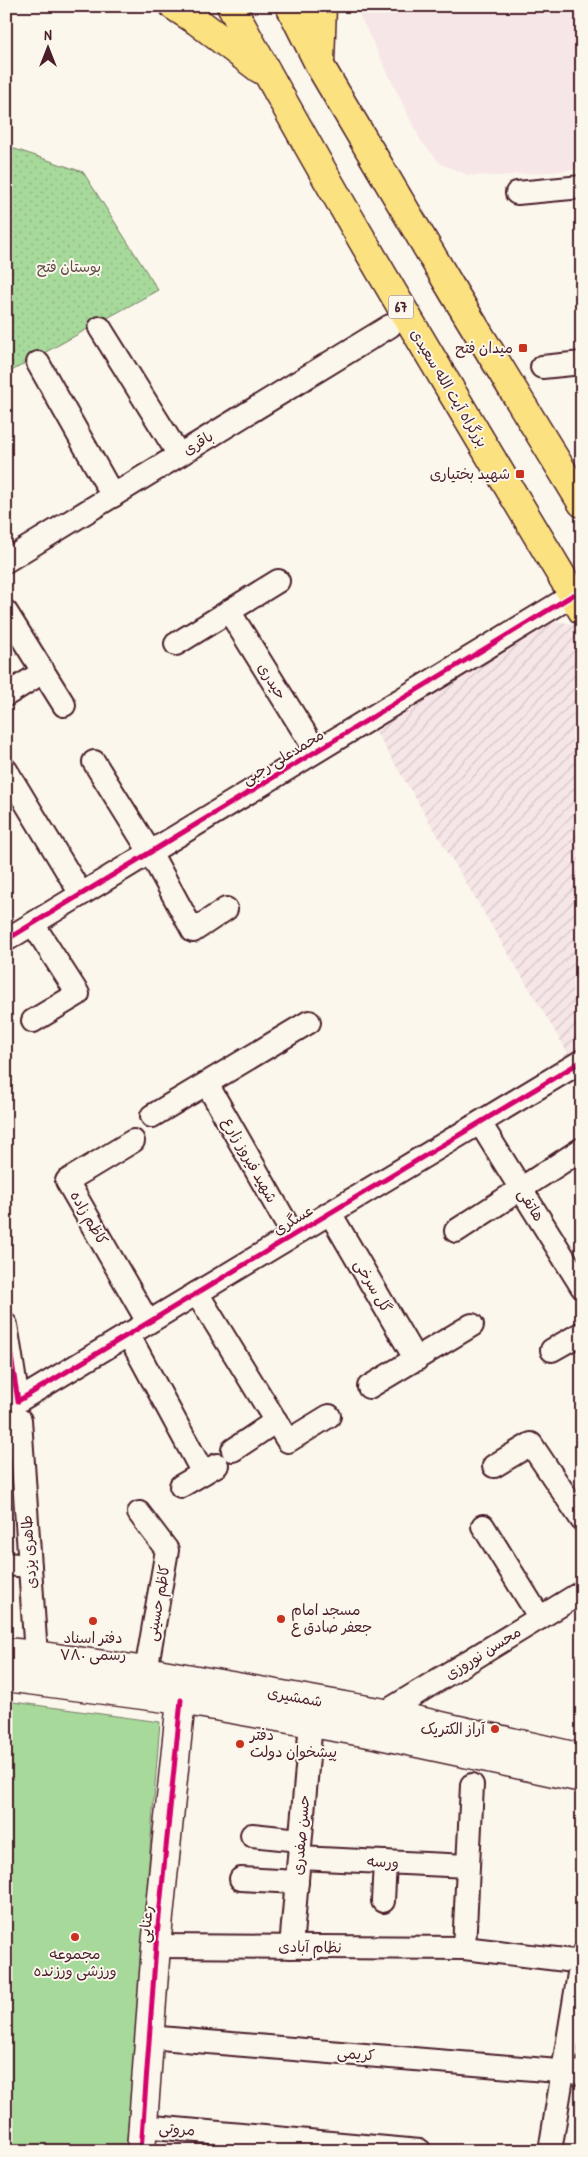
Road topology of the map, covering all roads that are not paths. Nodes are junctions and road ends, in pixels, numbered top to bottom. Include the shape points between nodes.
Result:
1 (174, 6) edge
2 (231, 6) edge
3 (290, 6) edge
4 (322, 6) edge
5 (320, 66) junction
6 (268, 76) junction
7 (582, 187) edge
8 (517, 193) dead end
9 (390, 326) dead end
10 (100, 328) dead end
11 (38, 363) dead end
12 (582, 363) edge
13 (542, 367) dead end
14 (179, 455) junction
15 (113, 496) junction
16 (582, 503) edge
17 (6, 561) edge
18 (278, 581) dead end
19 (577, 602) edge
20 (229, 611) junction
21 (6, 612) edge
22 (176, 644) dead end
23 (43, 672) junction
24 (6, 696) edge
25 (64, 705) dead end
26 (316, 752) junction
27 (94, 762) dead end
28 (6, 770) edge
29 (150, 852) junction
30 (81, 894) junction
31 (226, 909) dead end
32 (33, 924) junction
33 (6, 940) edge
34 (33, 1021) dead end
35 (308, 1022) dead end
36 (582, 1061) edge
37 (207, 1084) junction
38 (152, 1116) dead end
39 (480, 1123) junction
40 (133, 1141) dead end
41 (582, 1149) edge
42 (520, 1188) junction
43 (330, 1213) junction
44 (456, 1231) dead end
45 (293, 1235) junction
46 (582, 1287) edge
47 (197, 1293) junction
48 (148, 1322) junction
49 (472, 1325) dead end
50 (582, 1333) edge
51 (7, 1334) edge
52 (128, 1334) junction
53 (552, 1350) dead end
54 (416, 1360) junction
55 (369, 1387) dead end
56 (19, 1410) junction
57 (329, 1416) dead end
58 (276, 1421) junction
59 (14, 1453) edge
60 (217, 1463) junction
61 (494, 1466) dead end
62 (182, 1486) dead end
63 (139, 1513) dead end
64 (582, 1520) edge
65 (483, 1526) dead end
66 (6, 1564) edge
67 (30, 1566) junction
68 (582, 1592) edge
69 (540, 1618) junction
70 (6, 1652) edge
71 (36, 1667) junction
72 (6, 1677) edge
73 (144, 1683) junction
74 (183, 1689) junction
75 (313, 1712) junction
76 (382, 1724) junction
77 (582, 1758) edge
78 (582, 1778) edge
79 (472, 1785) dead end
80 (252, 1835) dead end
81 (300, 1849) junction
82 (385, 1862) junction
83 (468, 1866) junction
84 (242, 1879) dead end
85 (297, 1882) junction
86 (383, 1901) dead end
87 (156, 1946) junction
88 (291, 1947) junction
89 (464, 1948) junction
90 (581, 1960) edge
91 (148, 2037) junction
92 (572, 2072) edge
93 (141, 2138) edge
94 (420, 2151) edge
95 (550, 2151) edge

1 - 6 highway
2 - 6 highway, بزرگراه آیت الله سعیدی / 67
3 - 5 highway
4 - 5 highway
5 - 16 highway
6 - 19 highway, بزرگراه آیت الله سعیدی / 67 via 406,316
7 - 8 street
9 - 14 street, باقری
10 - 14 street
11 - 15 street
12 - 13 street
14 - 15 street, باقری
15 - 17 street, باقری
18 - 20 street
19 - 26 street, محمدعلی رجبی
20 - 22 street
20 - 26 street, حیدری
21 - 23 street
23 - 24 street
23 - 25 street
26 - 29 street, محمدعلی رجبی
27 - 29 street
28 - 30 street
29 - 30 street, محمدعلی رجبی
29 - 31 street via 193,931
30 - 32 street, محمدعلی رجبی
32 - 33 street, محمدعلی رجبی
32 - 34 street via 78,994
35 - 37 street
36 - 39 street, عسگری
37 - 38 street
37 - 45 street, شهید فیروز زارع
39 - 42 street, هاتفی
39 - 43 street, عسگری
40 - 48 street, کاظم زاده via 68,1181
41 - 42 street
42 - 44 street
42 - 46 street, هاتفی
43 - 45 street, عسگری
43 - 54 street, گل سرخی
45 - 47 street, عسگری
47 - 48 street, عسگری
47 - 58 street
48 - 52 street, عسگری
49 - 54 street
50 - 53 street
51 - 56 street, طاهری یزدی
52 - 56 street, عسگری
52 - 60 street
54 - 55 street
56 - 59 street, طاهری یزدی
57 - 58 street via 288,1441
58 - 60 street
59 - 67 street, طاهری یزدی
60 - 62 street
61 - 64 street via 531,1444
63 - 73 street, کاظم حسینی via 167,1550
65 - 69 street
66 - 67 street
67 - 71 street, طاهری یزدی
68 - 69 street, محسن نوروزی
69 - 76 street, محسن نوروزی
70 - 71 main road, شمشیری
71 - 72 main road, شمشیری
71 - 73 main road, شمشیری
73 - 74 main road, شمشیری
74 - 75 main road, شمشیری
74 - 87 main road, رعنایی
75 - 76 main road, شمشیری
75 - 81 street, حسن صفدری
76 - 77 main road, شمشیری
76 - 78 main road, شمشیری
79 - 83 street
80 - 81 street, ورسه
81 - 82 street, ورسه
81 - 85 street, حسن صفدری
82 - 83 street, ورسه
82 - 86 street
83 - 89 street
84 - 85 street
85 - 88 street, حسن صفدری
87 - 88 street, نظام آبادی
87 - 91 main road, رعنایی
88 - 89 street, نظام آبادی
89 - 90 street, نظام آبادی
90 - 92 street
91 - 92 street, کریمی
91 - 93 main road, رعنایی
92 - 95 street
93 - 94 street, مروتی

